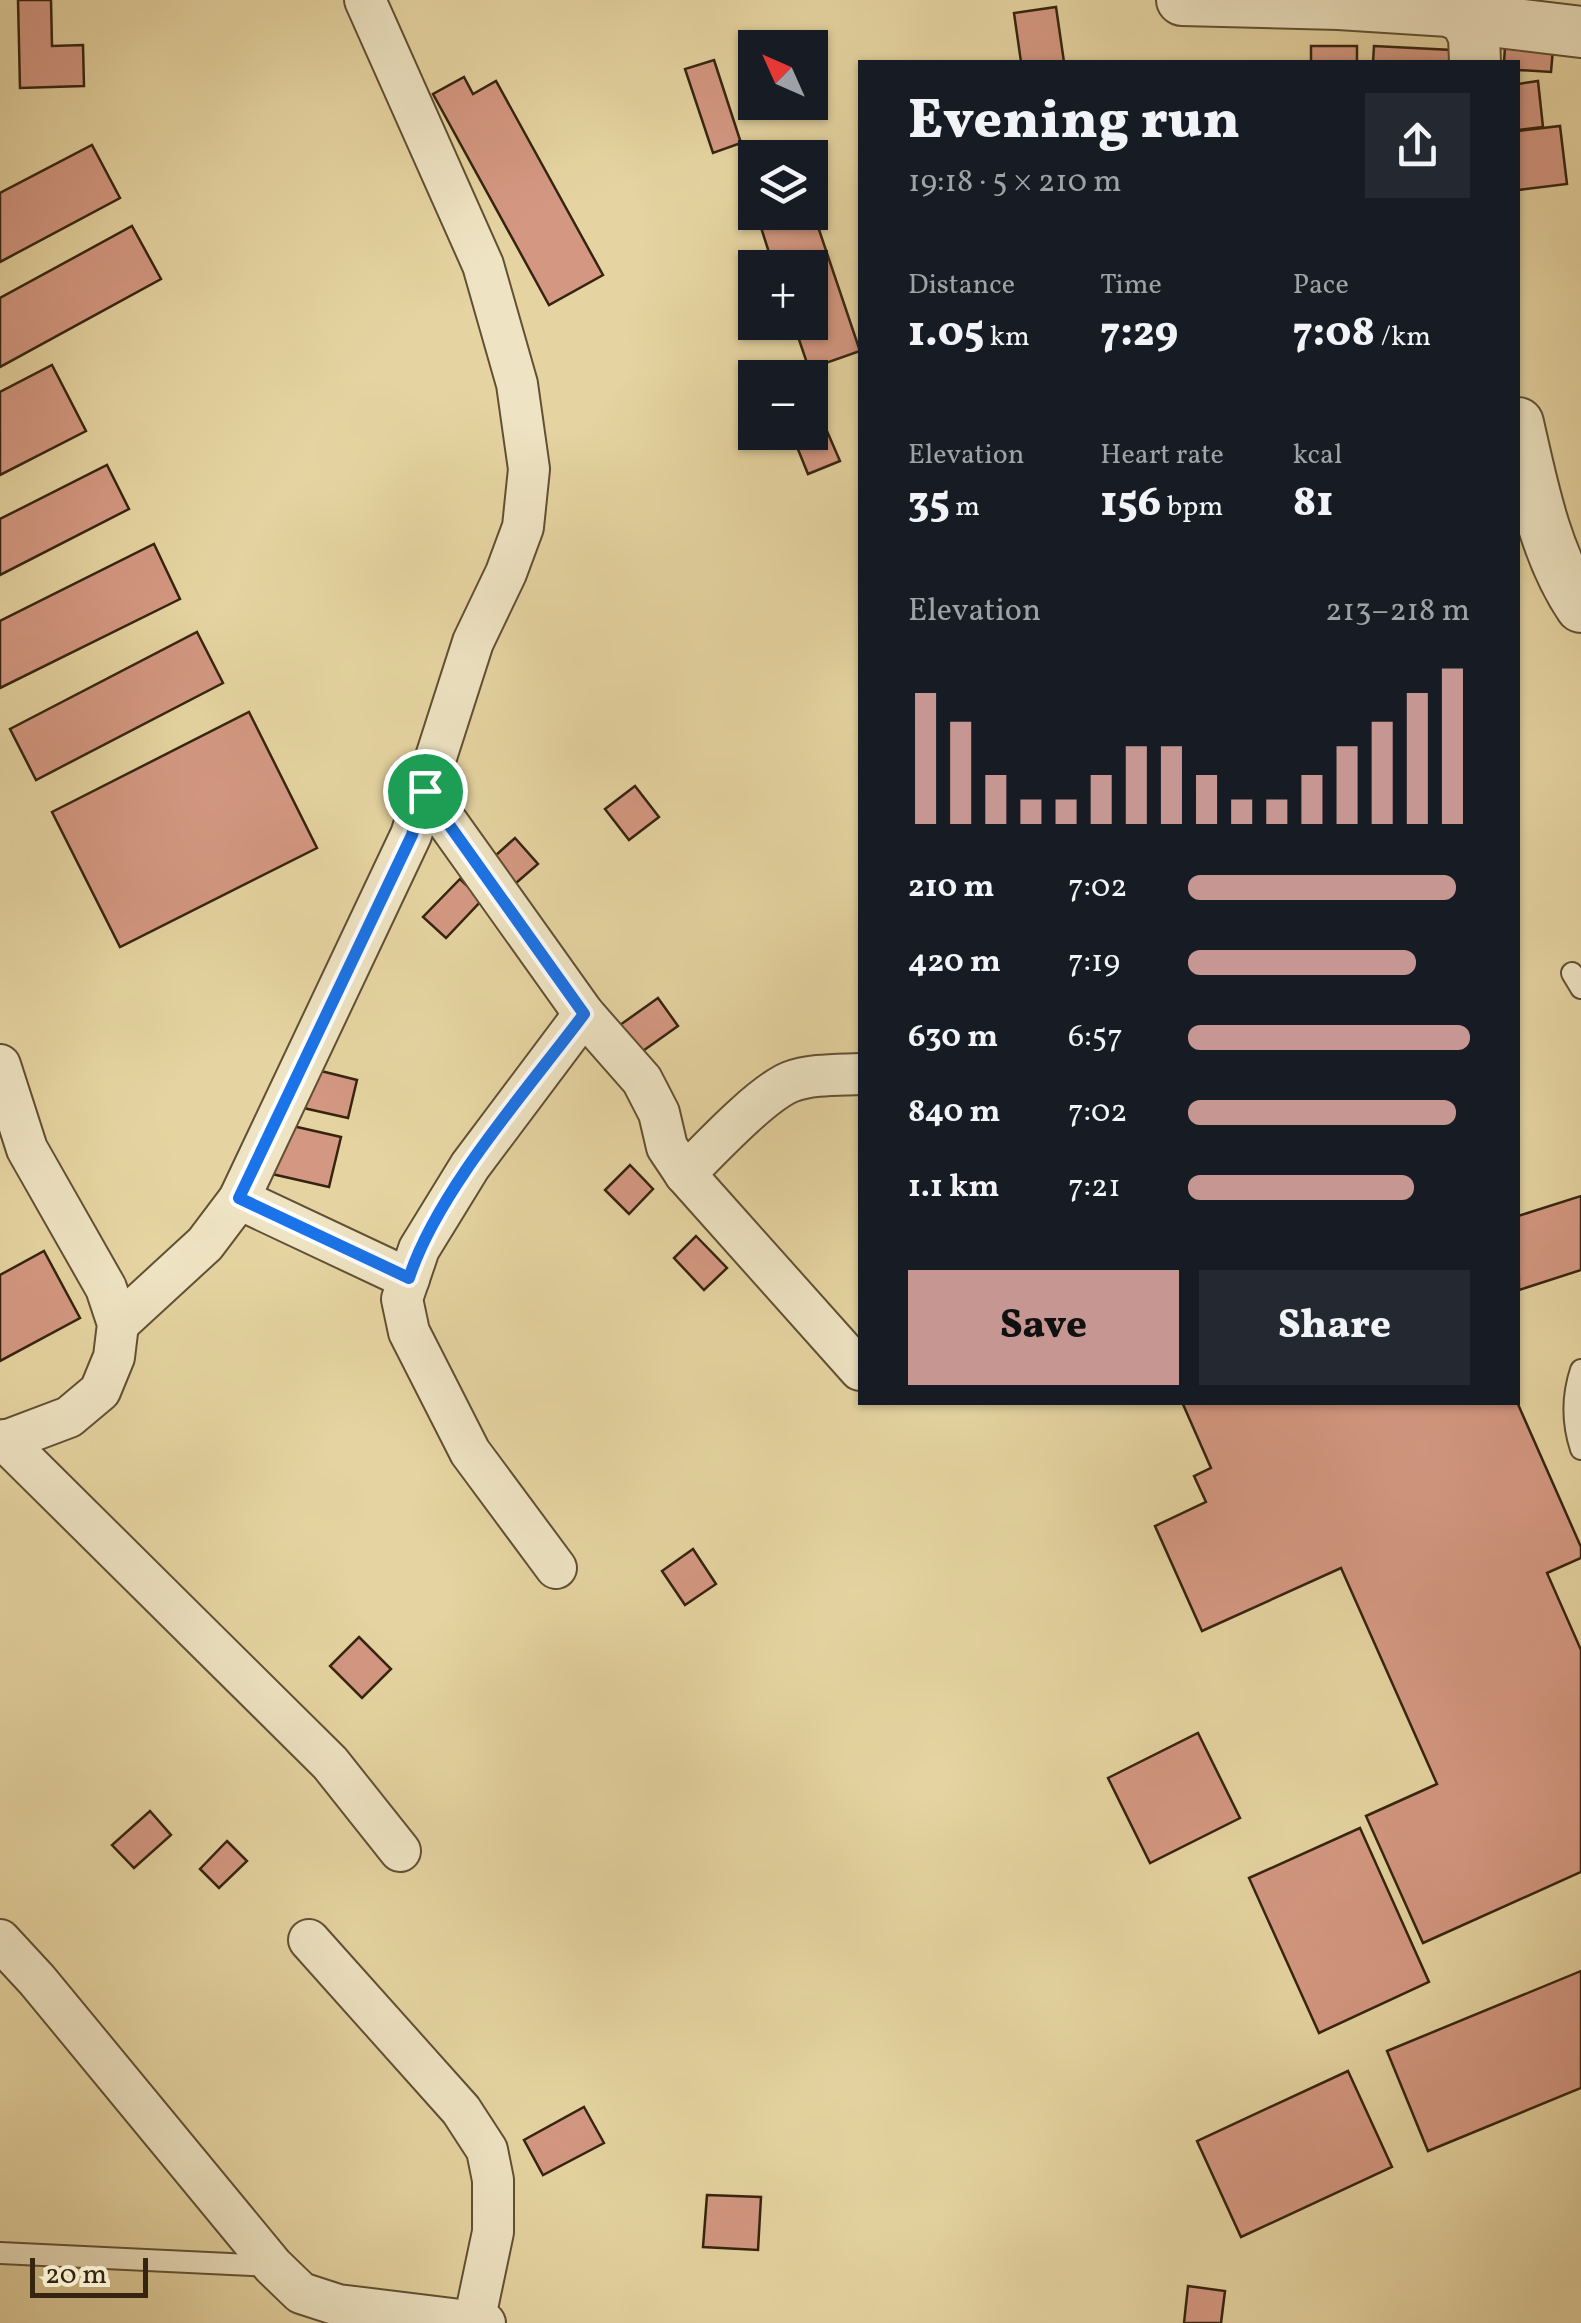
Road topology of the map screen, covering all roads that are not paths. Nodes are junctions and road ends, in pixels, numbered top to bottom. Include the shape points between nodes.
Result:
1 (365, 0) edge
2 (1182, 0) edge
3 (1581, 32) edge
4 (1470, 40) edge
5 (1520, 431) edge
6 (1581, 606) edge
7 (425, 791) junction
8 (584, 1014) junction
9 (0, 1065) edge
10 (858, 1074) edge
11 (685, 1174) junction
12 (239, 1198) junction
13 (409, 1278) junction
14 (118, 1324) junction
15 (858, 1368) edge
16 (1581, 1370) edge
17 (2, 1442) edge
18 (1581, 1449) edge
19 (556, 1568) dead end
20 (400, 1852) dead end
21 (0, 1940) edge
22 (309, 1940) dead end
23 (0, 2253) edge
24 (273, 2266) junction
25 (474, 2322) edge
26 (485, 2323) edge

1 - 7 street via 483,265 517,384 529,469 523,527 473,642
2 - 4 street via 1449,11
3 - 4 street
5 - 6 street via 1563,580
7 - 8 street
7 - 12 street via 412,835
8 - 11 street via 642,1080 667,1147
8 - 13 street via 470,1166 418,1249
9 - 14 street via 28,1148 106,1288
10 - 11 street via 788,1082
11 - 15 street
12 - 13 street
12 - 14 street via 205,1244
13 - 19 street via 402,1299 409,1332 470,1452
14 - 17 street via 100,1390 70,1417
16 - 18 lane via 1573,1395
17 - 20 street via 330,1764
21 - 24 street
22 - 25 street via 461,2110 487,2150 492,2232
23 - 24 lane
24 - 25 street via 301,2293 338,2304
25 - 26 street

